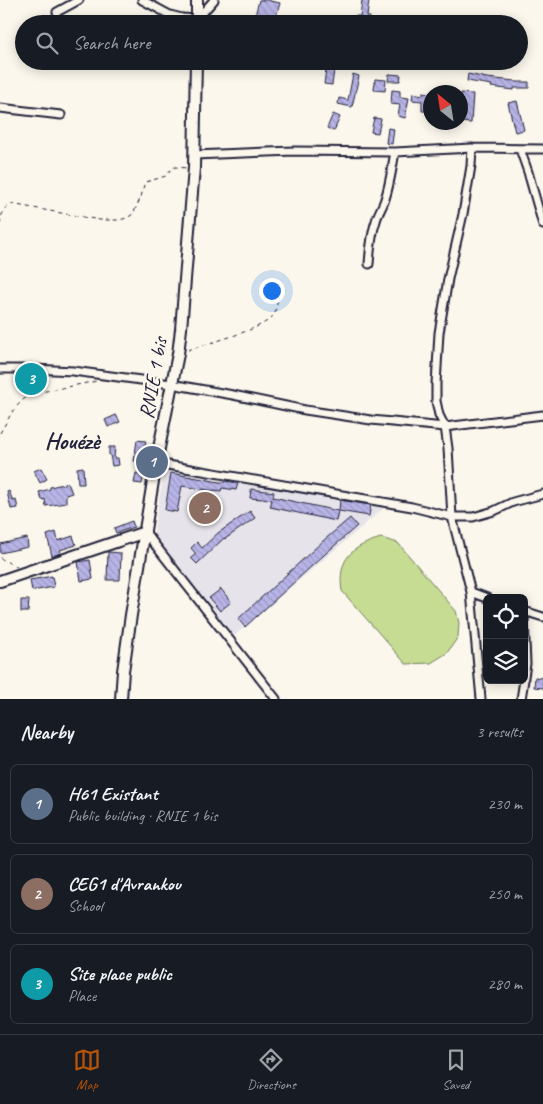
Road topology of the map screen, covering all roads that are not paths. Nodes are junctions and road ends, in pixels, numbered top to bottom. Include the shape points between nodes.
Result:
1 (79, 0) edge
2 (142, 0) edge
3 (197, 0) edge
4 (214, 0) edge
5 (57, 12) dead end
6 (170, 15) edge
7 (197, 15) edge
8 (202, 15) edge
9 (196, 70) edge
10 (0, 108) edge
11 (61, 115) dead end
12 (472, 148) junction
13 (520, 148) junction
14 (543, 148) edge
15 (395, 152) junction
16 (194, 155) junction
17 (543, 225) edge
18 (369, 264) dead end
19 (0, 369) edge
20 (172, 384) junction
21 (543, 415) edge
22 (445, 427) junction
23 (156, 463) junction
24 (543, 494) edge
25 (452, 517) junction
26 (145, 532) junction
27 (0, 581) edge
28 (471, 592) junction
29 (483, 596) edge
30 (528, 612) edge
31 (543, 617) edge
32 (523, 684) edge
33 (121, 699) edge
34 (276, 699) edge
35 (481, 699) edge
36 (521, 699) edge

1 - 5 street
2 - 6 street
3 - 7 main road
4 - 8 street
9 - 16 main road, RNIE 1 bis
10 - 11 street
12 - 13 street
12 - 15 street
12 - 22 street via 463,214 439,333 436,401
13 - 14 street
13 - 17 street
15 - 16 street
15 - 18 street via 384,202 373,231
16 - 20 main road, RNIE 1 bis via 186,274
19 - 20 street via 73,371
20 - 22 street via 314,412
20 - 23 main road, RNIE 1 bis
21 - 22 street
22 - 25 street
23 - 25 street via 412,507
23 - 26 main road, RNIE 1 bis
24 - 25 street via 474,517
25 - 28 street
26 - 27 main road
26 - 33 main road, RNIE 1 bis via 130,615
26 - 34 street
28 - 29 street
28 - 35 street
30 - 31 street
32 - 36 street

